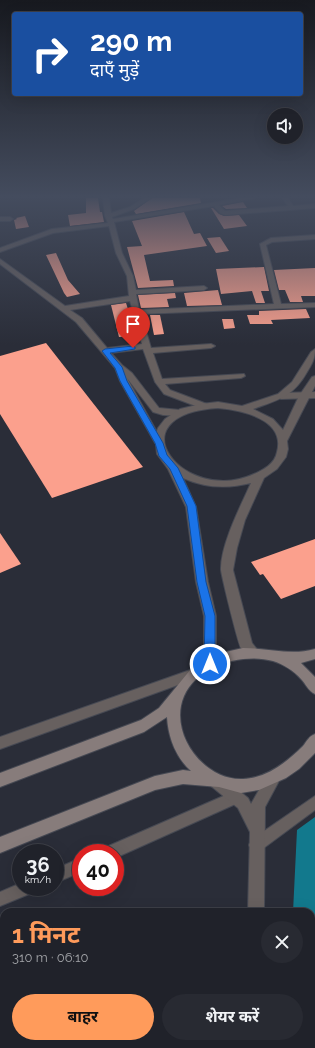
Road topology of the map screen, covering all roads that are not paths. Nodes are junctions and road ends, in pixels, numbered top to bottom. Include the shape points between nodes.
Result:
1 (117, 247) edge
2 (265, 247) edge
3 (0, 261) edge
4 (204, 288) dead end
5 (133, 295) junction
6 (278, 305) junction
7 (315, 305) edge
8 (63, 309) junction
9 (136, 312) junction
10 (211, 346) dead end
11 (147, 348) junction
12 (105, 351) junction
13 (315, 352) edge
14 (119, 367) junction
15 (241, 376) dead end
16 (315, 380) edge
17 (159, 382) junction
18 (315, 395) edge
19 (281, 396) junction
20 (304, 396) junction
21 (204, 406) junction
22 (245, 408) junction
23 (180, 413) junction
24 (283, 440) junction
25 (159, 443) junction
26 (173, 468) junction
27 (259, 477) junction
28 (254, 653) junction
29 (315, 654) edge
30 (279, 656) junction
31 (210, 664) junction
32 (196, 673) junction
33 (315, 688) edge
34 (178, 693) junction
35 (315, 742) edge
36 (0, 743) edge
37 (1, 779) edge
38 (273, 779) junction
39 (216, 781) junction
40 (235, 797) junction
41 (315, 802) edge
42 (256, 829) junction
43 (0, 845) edge
44 (256, 845) junction
45 (124, 847) edge
46 (12, 894) edge
47 (0, 899) edge
48 (256, 908) edge

1 - 5 street via 130,276
2 - 6 street
3 - 8 street
4 - 5 street
5 - 8 street
5 - 9 street
6 - 7 street
6 - 9 street
8 - 12 street via 79,320
9 - 11 street
10 - 11 street
11 - 12 street
11 - 17 street
12 - 14 street
13 - 19 street via 296,384
14 - 23 street via 129,375 156,410
14 - 25 street via 124,381
15 - 17 street
16 - 20 street
17 - 21 street via 167,392
18 - 20 street
19 - 20 street
19 - 22 street
20 - 24 street
21 - 22 street via 232,405
21 - 23 street
22 - 24 street via 270,421
23 - 25 street via 168,421 161,431
24 - 27 street via 283,451 279,461 271,470
25 - 26 street via 163,456
26 - 27 street via 187,476 224,484
26 - 31 street via 191,506 202,582 210,616
27 - 28 street via 240,520 227,570 246,644
28 - 30 main road
28 - 31 main road via 220,657
29 - 30 main road via 302,658
30 - 33 main road via 299,667
31 - 32 main road
32 - 34 main road
32 - 36 street
34 - 37 main road via 159,716 130,731
34 - 39 main road via 173,721 180,746 191,764
35 - 38 main road via 295,764
38 - 39 main road via 242,786
38 - 42 street via 258,806
39 - 40 street
39 - 43 main road via 183,777 155,784
40 - 42 street via 243,803
40 - 45 street
41 - 44 street
42 - 44 street
44 - 48 street
46 - 47 street

